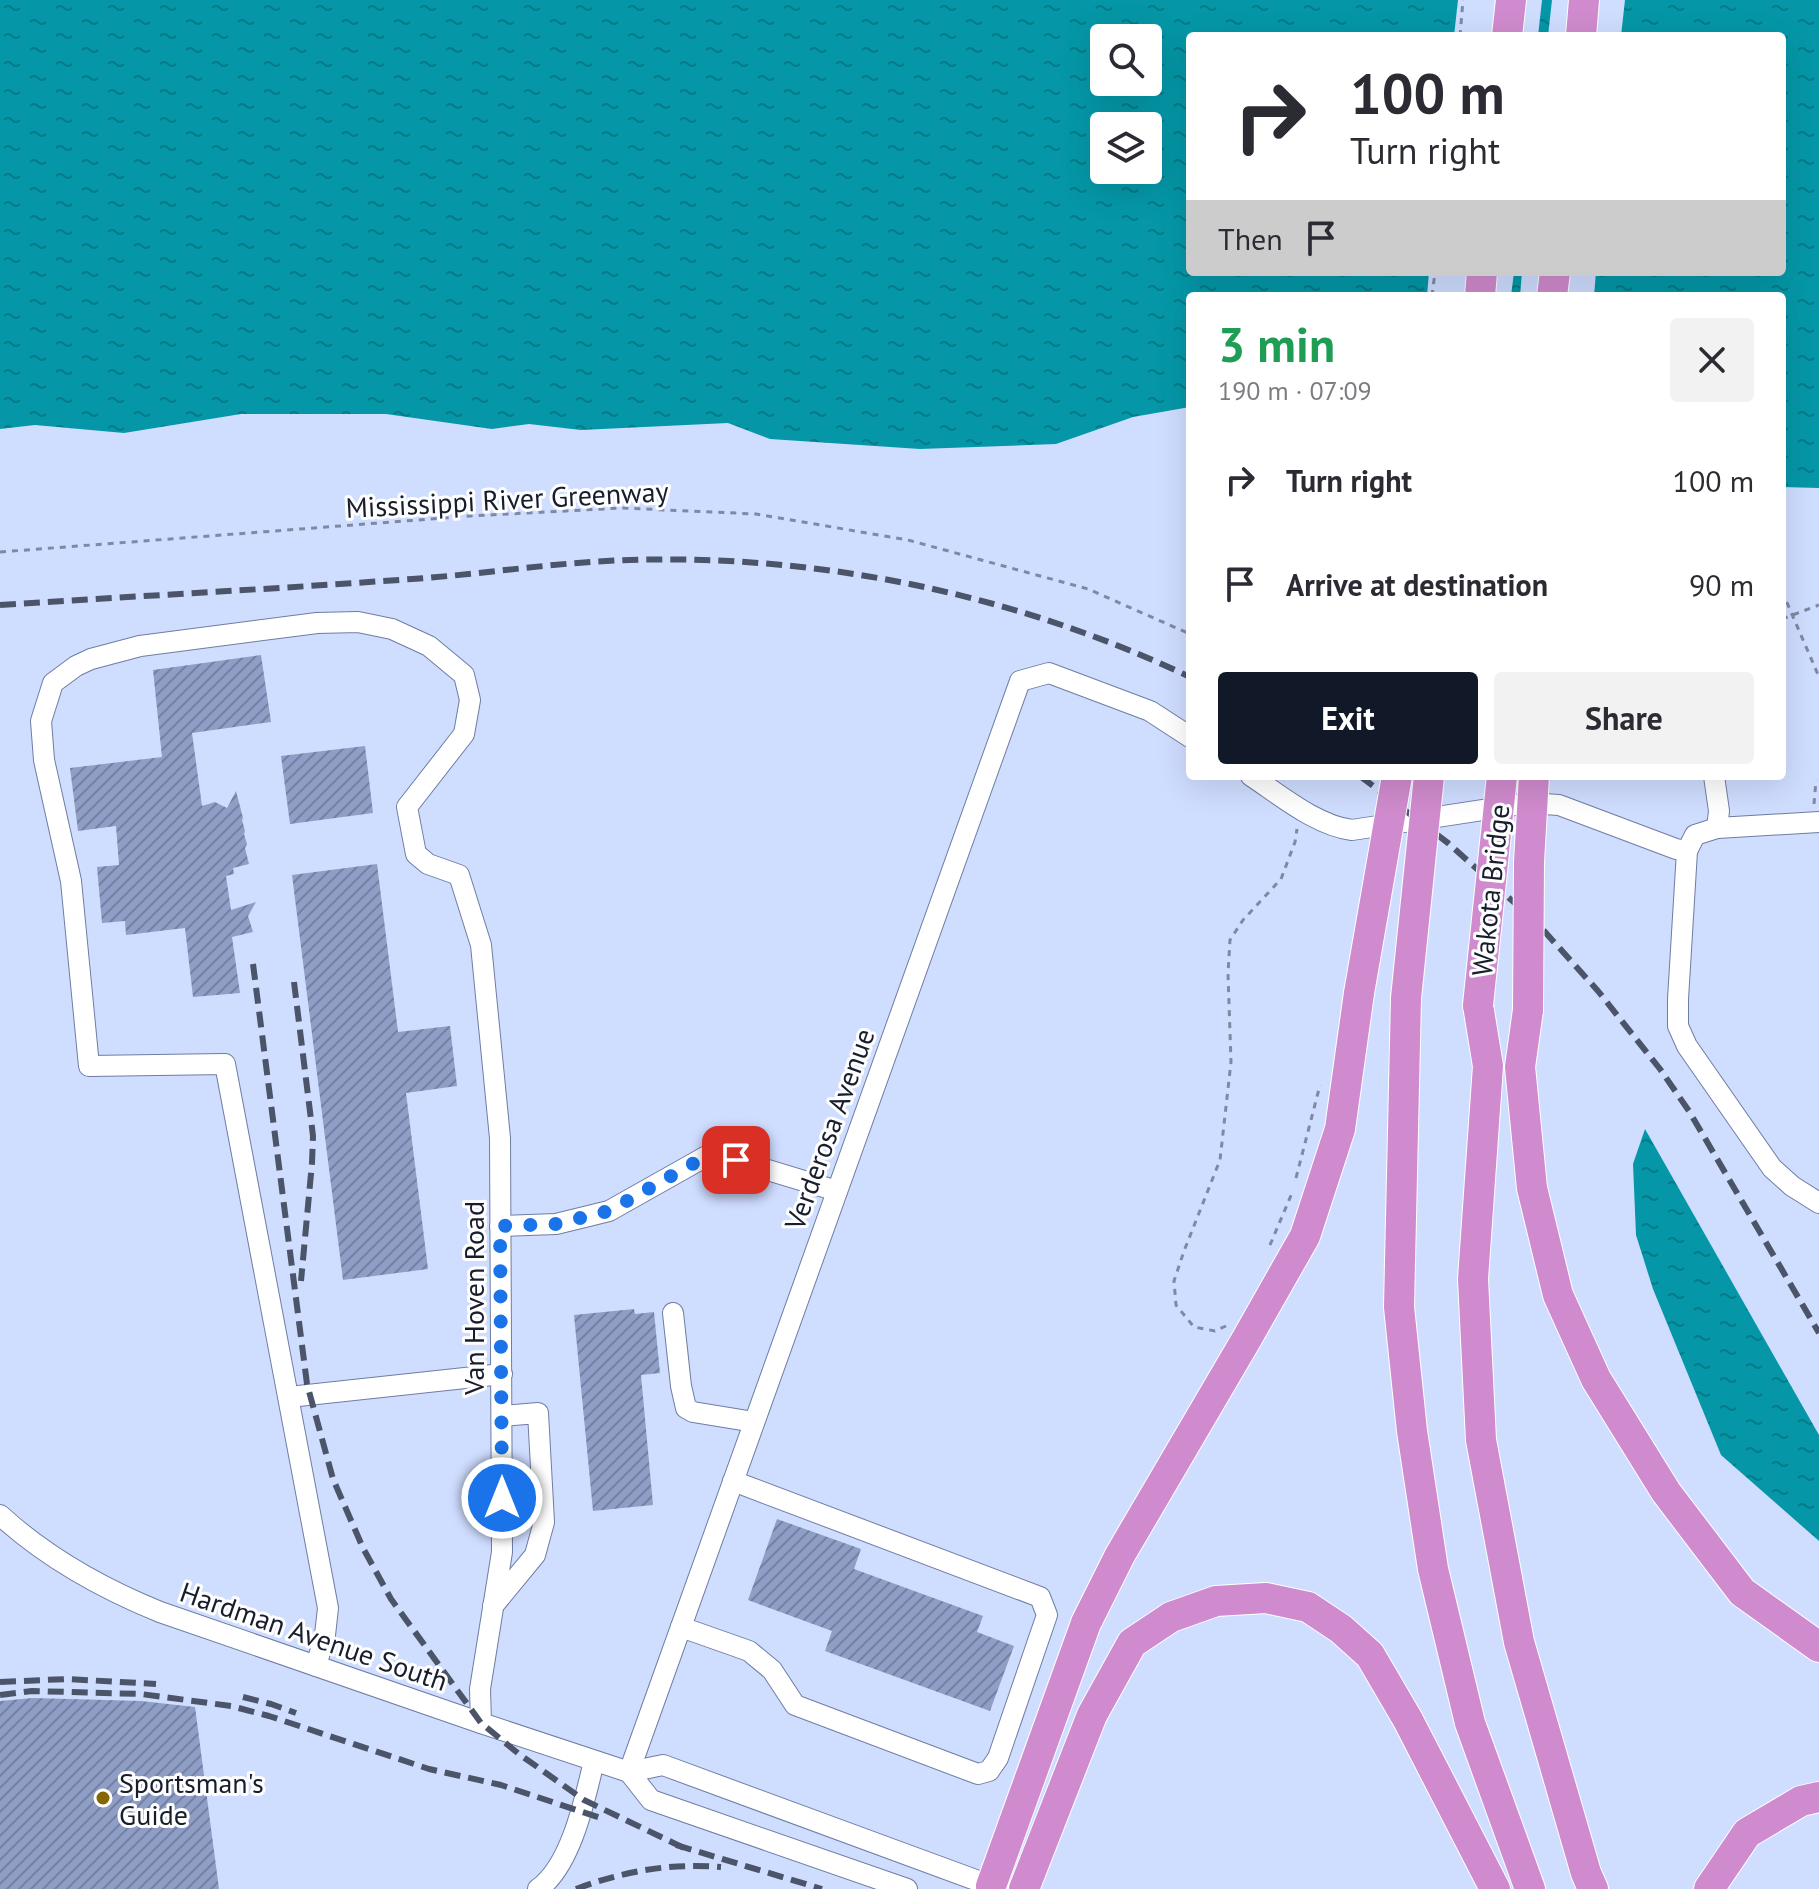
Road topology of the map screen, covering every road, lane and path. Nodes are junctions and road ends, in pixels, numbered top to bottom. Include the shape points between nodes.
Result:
1 (1463, 0) edge
2 (1460, 32) edge
3 (0, 552) edge
4 (1786, 601) edge
5 (1819, 605) edge
6 (1792, 615) junction
7 (1786, 617) edge
8 (1186, 632) edge
9 (1819, 677) edge
10 (1186, 734) edge
11 (1257, 780) edge
12 (1396, 780) edge
13 (1429, 780) edge
14 (1502, 780) edge
15 (1534, 780) edge
16 (1715, 780) edge
17 (1301, 809) junction
18 (1819, 822) edge
19 (1717, 828) junction
20 (1687, 851) junction
21 (1321, 1081) dead end
22 (837, 1191) junction
23 (1819, 1203) edge
24 (500, 1226) junction
25 (1266, 1255) dead end
26 (673, 1313) dead end
27 (1226, 1326) dead end
28 (502, 1374) junction
29 (289, 1397) junction
30 (502, 1416) junction
31 (754, 1422) junction
32 (733, 1481) junction
33 (0, 1515) edge
34 (493, 1606) junction
35 (681, 1627) junction
36 (1819, 1647) edge
37 (316, 1666) junction
38 (481, 1723) junction
39 (594, 1761) junction
40 (629, 1772) junction
41 (1819, 1797) edge
42 (994, 1888) edge
43 (538, 1889) edge
44 (907, 1889) edge
45 (1024, 1889) edge
46 (1495, 1889) edge
47 (1530, 1889) edge
48 (1593, 1889) edge
49 (1709, 1889) edge

1 - 2 path
3 - 8 path, Mississippi River Greenway via 622,508 756,514 908,540 1088,589
4 - 6 path
5 - 6 path
6 - 7 path
6 - 9 path
10 - 22 street, Verderosa Avenue via 1150,711 1049,673 1020,681
11 - 17 street
12 - 42 highway, bridge via 1340,1129 1305,1236 1102,1589
13 - 47 highway, bridge via 1406,998 1399,1307 1433,1569 1470,1723
14 - 48 highway, Wakota Bridge, bridge via 1478,1005 1488,1066 1473,1279 1481,1440 1519,1642
15 - 36 highway, bridge via 1528,1010 1520,1067 1532,1188 1558,1295 1596,1379 1666,1492 1742,1592
16 - 19 street
17 - 20 street via 1352,830 1545,803
17 - 27 path via 1281,879 1230,940 1231,1062 1220,1160 1174,1281 1176,1305 1194,1327 1215,1331
18 - 19 street
19 - 20 street via 1695,835
20 - 23 street via 1678,1026 1772,1168
21 - 25 path via 1294,1187
22 - 24 street via 712,1153 609,1211 556,1224
22 - 31 street, Verderosa Avenue
24 - 28 street, Van Hoven Road
24 - 29 street, Van Hoven Road via 500,1138 481,945 459,875 416,854 407,807 464,734 470,700 464,675 429,646 392,629 358,622 140,646 91,659 53,683 41,721 44,760 71,881 89,1066 225,1064
26 - 31 street via 686,1408
28 - 29 street
28 - 30 street, Van Hoven Road
29 - 37 street via 328,1608
30 - 34 street, Van Hoven Road via 502,1552
30 - 34 street via 538,1413 544,1522 535,1555
31 - 32 street, Verderosa Avenue
32 - 35 street, Verderosa Avenue
32 - 35 street via 1040,1597 1047,1615 998,1758 989,1771 978,1774 795,1705 772,1670 749,1651
33 - 37 street, Hardman Avenue South via 46,1552 118,1595
34 - 38 street, Van Hoven Road via 480,1689
35 - 40 street, Verderosa Avenue
37 - 38 street, Hardman Avenue South
38 - 39 street, Hardman Avenue South
39 - 40 street, Hardman Avenue South
39 - 43 street via 559,1867
40 - 42 street, Hardman Avenue South via 663,1765
40 - 44 street via 651,1800
41 - 49 highway via 1801,1801 1747,1833
45 - 46 highway via 1092,1715 1132,1643 1171,1617 1216,1601 1266,1598 1308,1607 1370,1655

